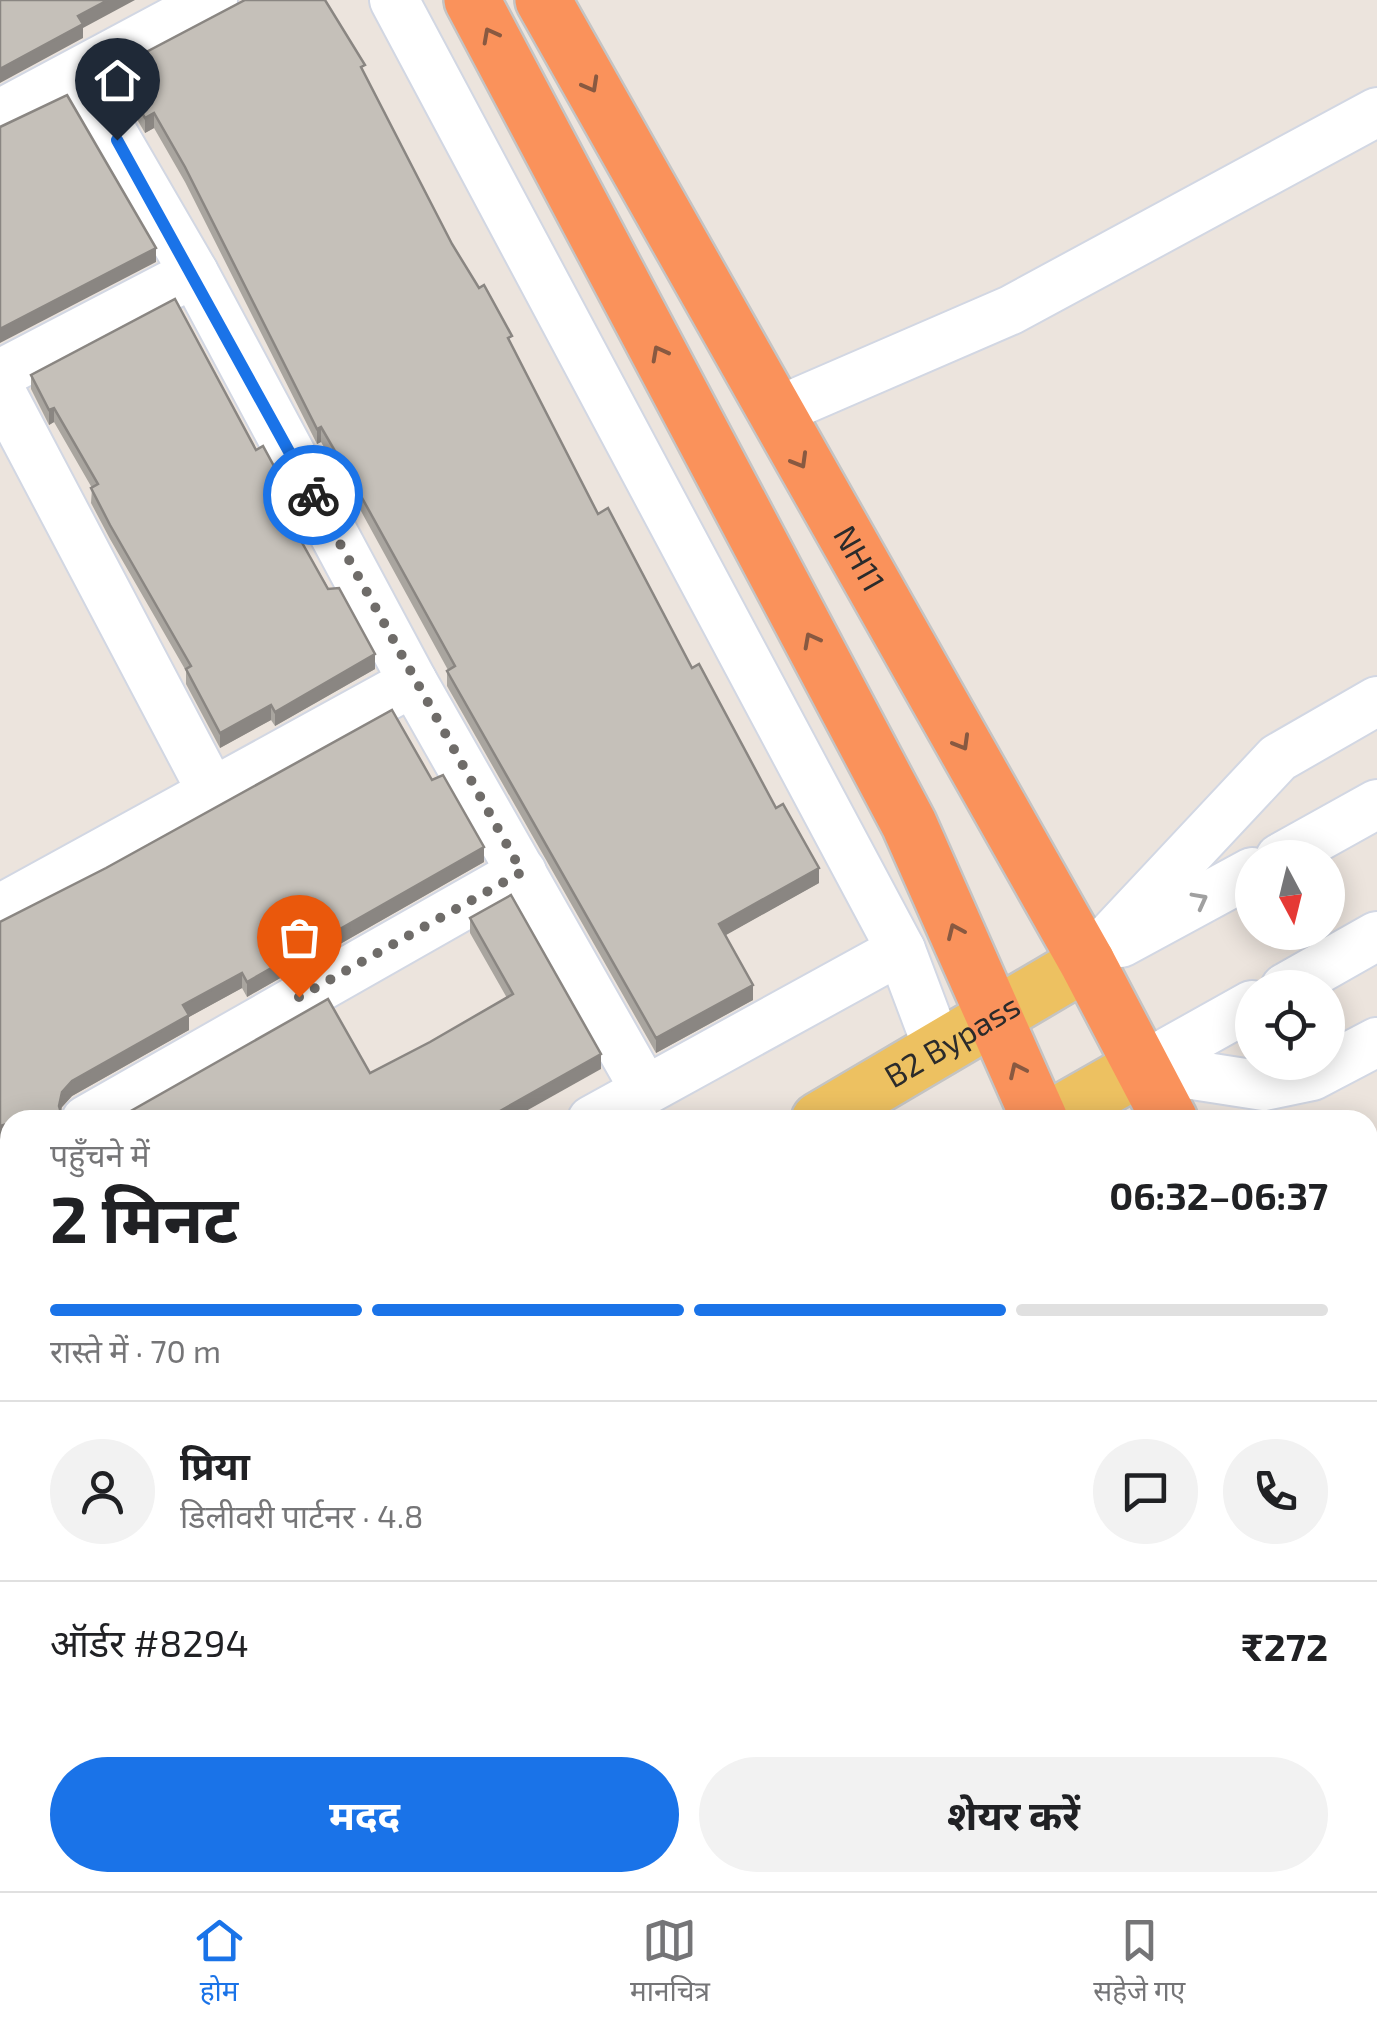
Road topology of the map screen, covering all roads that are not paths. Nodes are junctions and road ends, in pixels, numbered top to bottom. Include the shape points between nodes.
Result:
1 (214, 0) edge
2 (394, 0) edge
3 (472, 0) edge
4 (543, 0) edge
5 (78, 72) junction
6 (1377, 112) edge
7 (0, 114) edge
8 (194, 274) junction
9 (0, 374) edge
10 (0, 390) edge
11 (774, 414) junction
12 (414, 682) junction
13 (1377, 701) edge
14 (213, 794) junction
15 (1377, 804) edge
16 (1312, 840) edge
17 (522, 872) junction
18 (1235, 881) edge
19 (0, 910) edge
20 (1377, 936) edge
21 (901, 950) junction
22 (1087, 962) junction
23 (1316, 970) edge
24 (1235, 1014) edge
25 (994, 1020) junction
26 (1377, 1042) edge
27 (939, 1051) junction
28 (1141, 1067) junction
29 (645, 1090) junction
30 (104, 1110) edge
31 (610, 1110) edge
32 (836, 1110) edge
33 (1039, 1110) edge
34 (1062, 1110) edge
35 (1165, 1110) edge

1 - 5 street
2 - 21 street
25 -> 3 highway via 908,824
4 -> 11 highway, NH11
5 - 7 street
5 - 8 street
6 - 11 street via 1011,310
8 - 9 street
8 - 12 street
10 - 14 street
11 -> 22 highway, NH11
12 - 14 street
12 - 17 street
13 - 22 street via 1278,758
14 - 19 street
15 - 16 street
17 - 29 street
17 - 30 street
22 -> 18 street
20 - 23 street
21 - 27 street
21 - 29 street
22 - 25 main road, B2 Bypass
22 - 28 highway, NH11
24 - 28 street
25 - 27 main road, B2 Bypass
33 -> 25 highway
26 - 28 street via 1312,1076 1264,1086
27 - 32 main road, B2 Bypass
28 - 34 main road
28 - 35 highway, NH11
29 - 31 street

